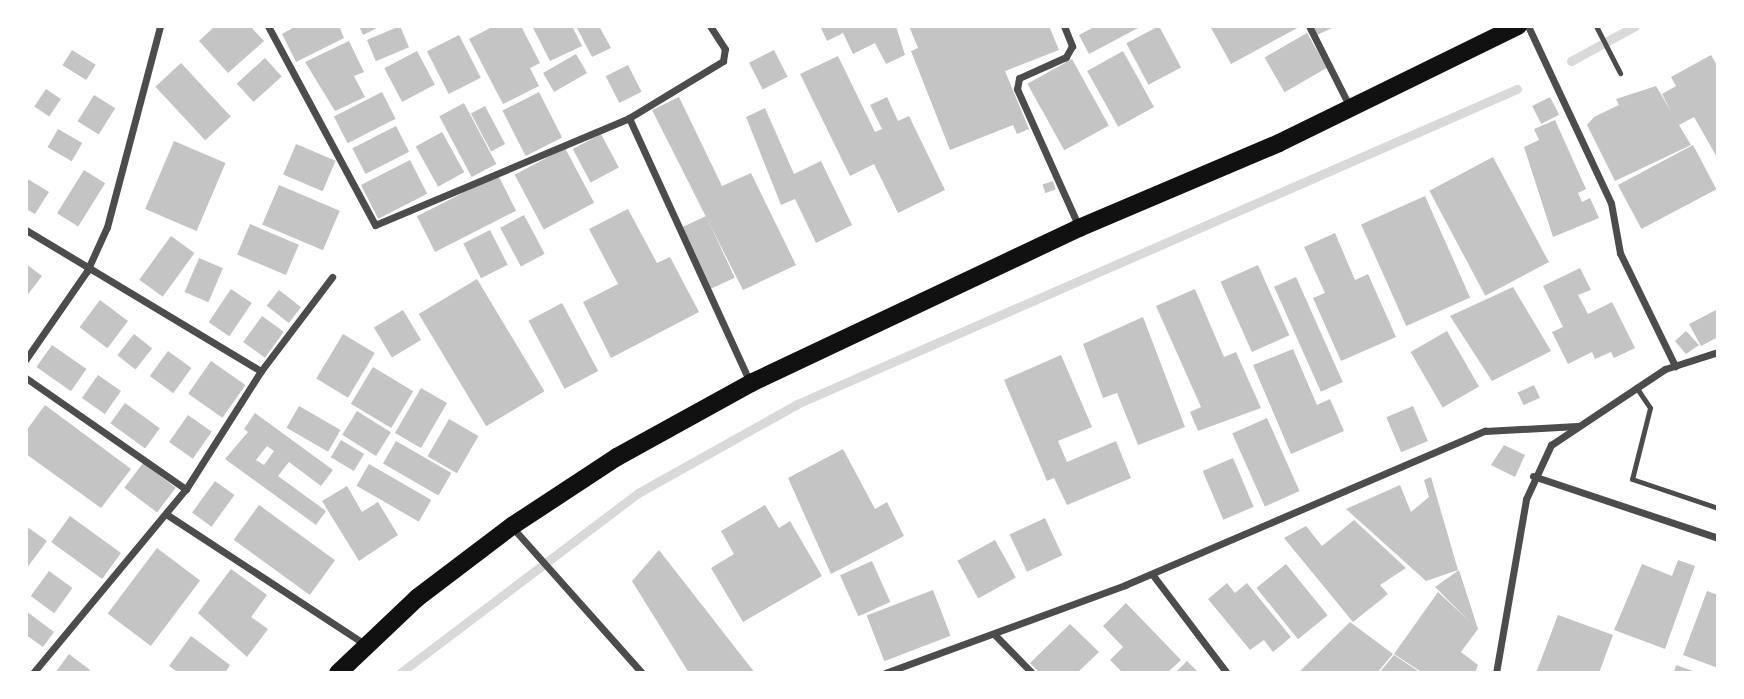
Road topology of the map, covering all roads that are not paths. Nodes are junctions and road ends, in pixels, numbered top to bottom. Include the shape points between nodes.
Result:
1 (160, 26) edge
2 (268, 26) edge
3 (710, 26) edge
4 (1064, 26) edge
5 (1310, 26) edge
6 (1528, 26) edge
7 (1512, 28) edge
8 (1598, 29) edge
9 (1620, 73) dead end
10 (1350, 108) junction
11 (629, 118) junction
12 (1079, 228) junction
13 (26, 230) edge
14 (87, 271) junction
15 (332, 278) dead end
16 (1718, 352) edge
17 (26, 359) edge
18 (1675, 366) junction
19 (261, 371) junction
20 (26, 378) edge
21 (751, 383) junction
22 (1636, 387) junction
23 (1577, 426) junction
24 (1533, 476) junction
25 (186, 489) junction
26 (1718, 508) edge
27 (166, 514) junction
28 (512, 526) junction
29 (1718, 538) edge
30 (1152, 574) junction
31 (994, 634) junction
32 (365, 644) junction
33 (33, 673) edge
34 (338, 673) edge
35 (642, 673) edge
36 (885, 673) edge
37 (1032, 673) edge
38 (1227, 673) edge
39 (1496, 673) edge

1 - 14 street via 107,227
2 - 11 street via 375,225
3 - 11 street via 725,49 723,61
4 - 12 street via 1072,46 1066,57 1019,78 1017,89
5 - 10 street
6 - 18 street via 1611,203 1620,253
7 - 10 main road
8 - 9 lane
10 - 12 main road
11 - 21 street
12 - 21 main road
13 - 14 street
14 - 17 street
14 - 19 street
15 - 19 street
16 - 18 street
18 - 22 street
19 - 25 street
20 - 25 street
21 - 28 main road via 617,457
22 - 23 street
22 - 26 lane via 1650,408 1632,480
23 - 24 street via 1551,445
23 - 30 street via 1485,431
24 - 29 street
24 - 39 street
25 - 27 street
27 - 32 street
27 - 33 street
28 - 32 main road
28 - 35 street
30 - 31 street
30 - 38 street
31 - 36 street
31 - 37 street
32 - 34 main road

